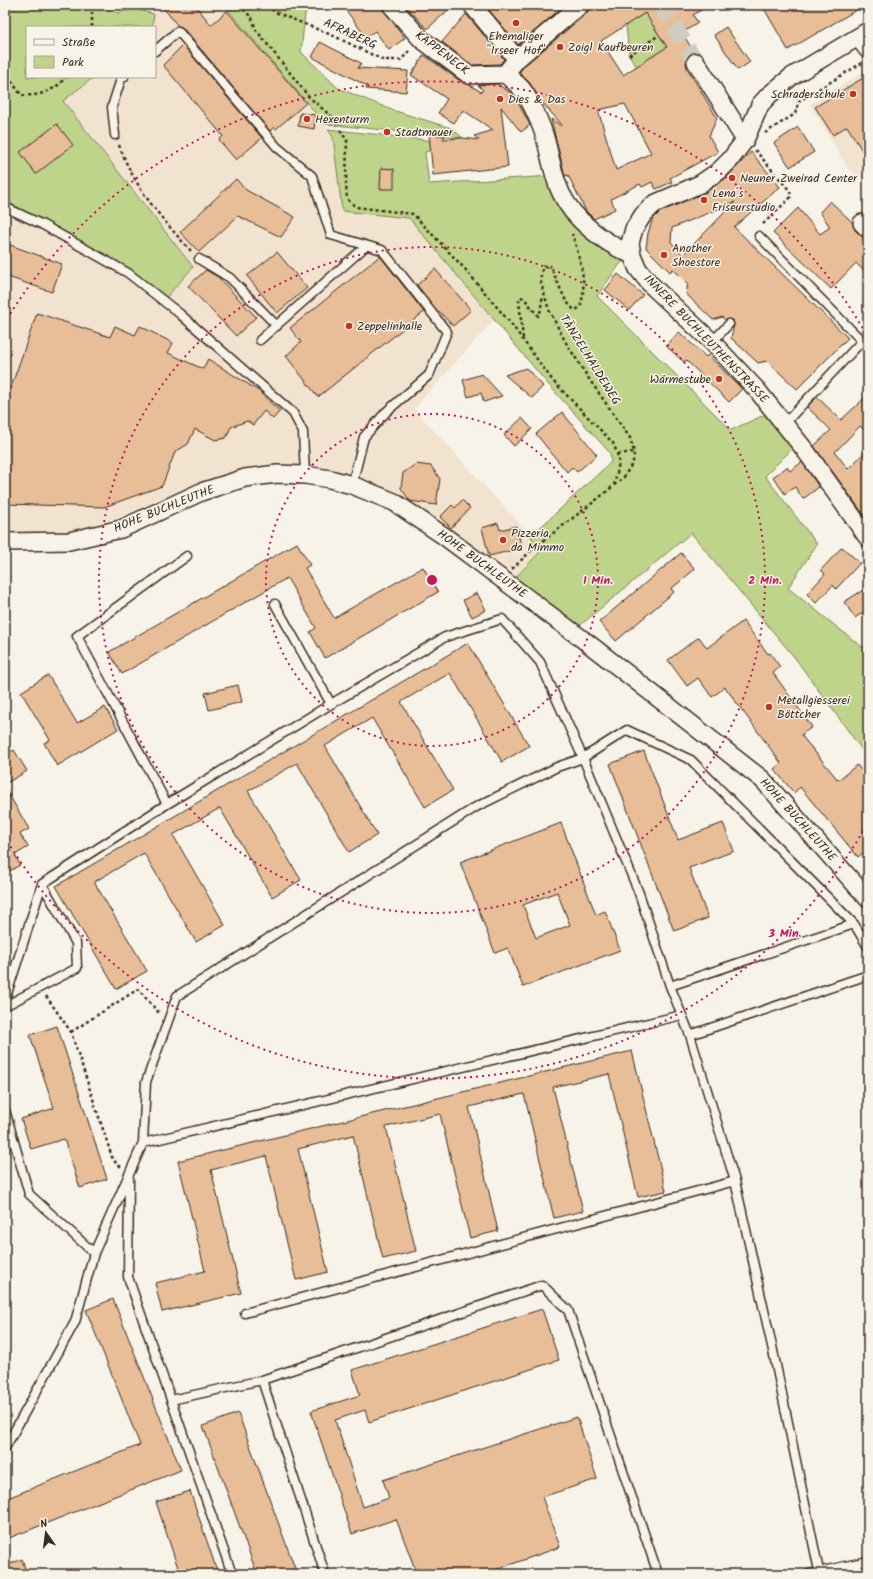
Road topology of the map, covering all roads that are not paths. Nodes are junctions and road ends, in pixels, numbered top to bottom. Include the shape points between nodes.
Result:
1 (391, 5) edge
2 (472, 5) edge
3 (580, 5) edge
4 (865, 39) edge
5 (156, 50) edge
6 (517, 59) junction
7 (696, 62) tunnel mouth
8 (505, 74) junction
9 (123, 78) edge
10 (115, 135) road end
11 (752, 145) junction
12 (5, 207) edge
13 (759, 236) road end
14 (366, 246) junction
15 (632, 255) junction
16 (199, 259) road end
17 (729, 324) dead end
18 (277, 326) junction
19 (260, 340) dead end
20 (712, 342) junction
21 (785, 423) junction
22 (305, 475) junction
23 (352, 485) junction
24 (867, 535) edge
25 (5, 542) edge
26 (188, 556) dead end
27 (275, 604) dead end
28 (331, 704) junction
29 (583, 758) junction
30 (167, 804) junction
31 (42, 884) junction
32 (868, 899) edge
33 (854, 924) junction
34 (868, 947) edge
35 (868, 974) edge
36 (670, 986) junction
37 (5, 1000) edge
38 (5, 1006) edge
39 (682, 1015) junction
40 (690, 1034) junction
41 (5, 1110) edge
42 (6, 1120) edge
43 (143, 1143) junction
44 (129, 1174) junction
45 (735, 1181) junction
46 (94, 1253) junction
47 (244, 1313) dead end
48 (262, 1380) junction
49 (171, 1400) junction
50 (5, 1448) edge
51 (868, 1561) edge
52 (819, 1571) junction
53 (232, 1574) edge
54 (325, 1574) edge
55 (658, 1574) edge
56 (809, 1574) edge

1 - 8 street, KAPPENECK via 420,39 469,75
2 - 6 street
3 - 6 street
4 - 11 street, INNERE BUCHLEUTHENSTRASSE via 791,77 769,95 760,105
5 - 14 lane via 178,31 277,147 312,176 331,236
6 - 8 street
7 - 11 street
8 - 15 street via 522,89 539,121 562,195 579,218 618,249
9 - 10 lane via 112,107
11 - 15 street, INNERE BUCHLEUTHENSTRASSE via 700,184 654,204 634,228 630,243
12 - 22 lane via 128,273 180,314 293,412 303,432
13 - 21 lane via 862,341
14 - 18 lane
14 - 23 lane via 382,250 447,332 429,375 386,412 364,437
15 - 20 street, INNERE BUCHLEUTHENSTRASSE via 638,269 651,285
16 - 18 lane via 230,278
17 - 20 lane
18 - 19 lane
20 - 21 street, INNERE BUCHLEUTHENSTRASSE
21 - 24 street, INNERE BUCHLEUTHENSTRASSE
22 - 23 street, HOHE BUCHLEUTHE
22 - 25 street, HOHE BUCHLEUTHE via 277,474 246,478 202,492 121,529 69,541
23 - 32 street, HOHE BUCHLEUTHE via 394,502 444,536 595,648 763,780
26 - 30 lane via 77,636
27 - 28 lane
28 - 29 lane via 445,637 502,619 540,662
28 - 30 lane
29 - 33 lane via 627,730 691,760
29 - 36 lane via 639,893
29 - 43 lane via 557,767 476,807 178,996 146,1082
30 - 31 lane
31 - 37 lane
31 - 38 lane via 76,943 77,968
33 - 34 lane
33 - 36 lane
35 - 40 lane
36 - 39 lane
39 - 40 lane
39 - 43 lane
40 - 45 lane
41 - 42 lane
42 - 46 lane via 29,1194
43 - 44 lane
44 - 46 lane
44 - 49 lane via 128,1277
45 - 47 lane
45 - 52 lane
46 - 50 lane via 75,1322
48 - 49 lane
48 - 54 lane
48 - 55 lane via 542,1285 568,1310
49 - 53 lane
51 - 52 lane
52 - 56 lane

